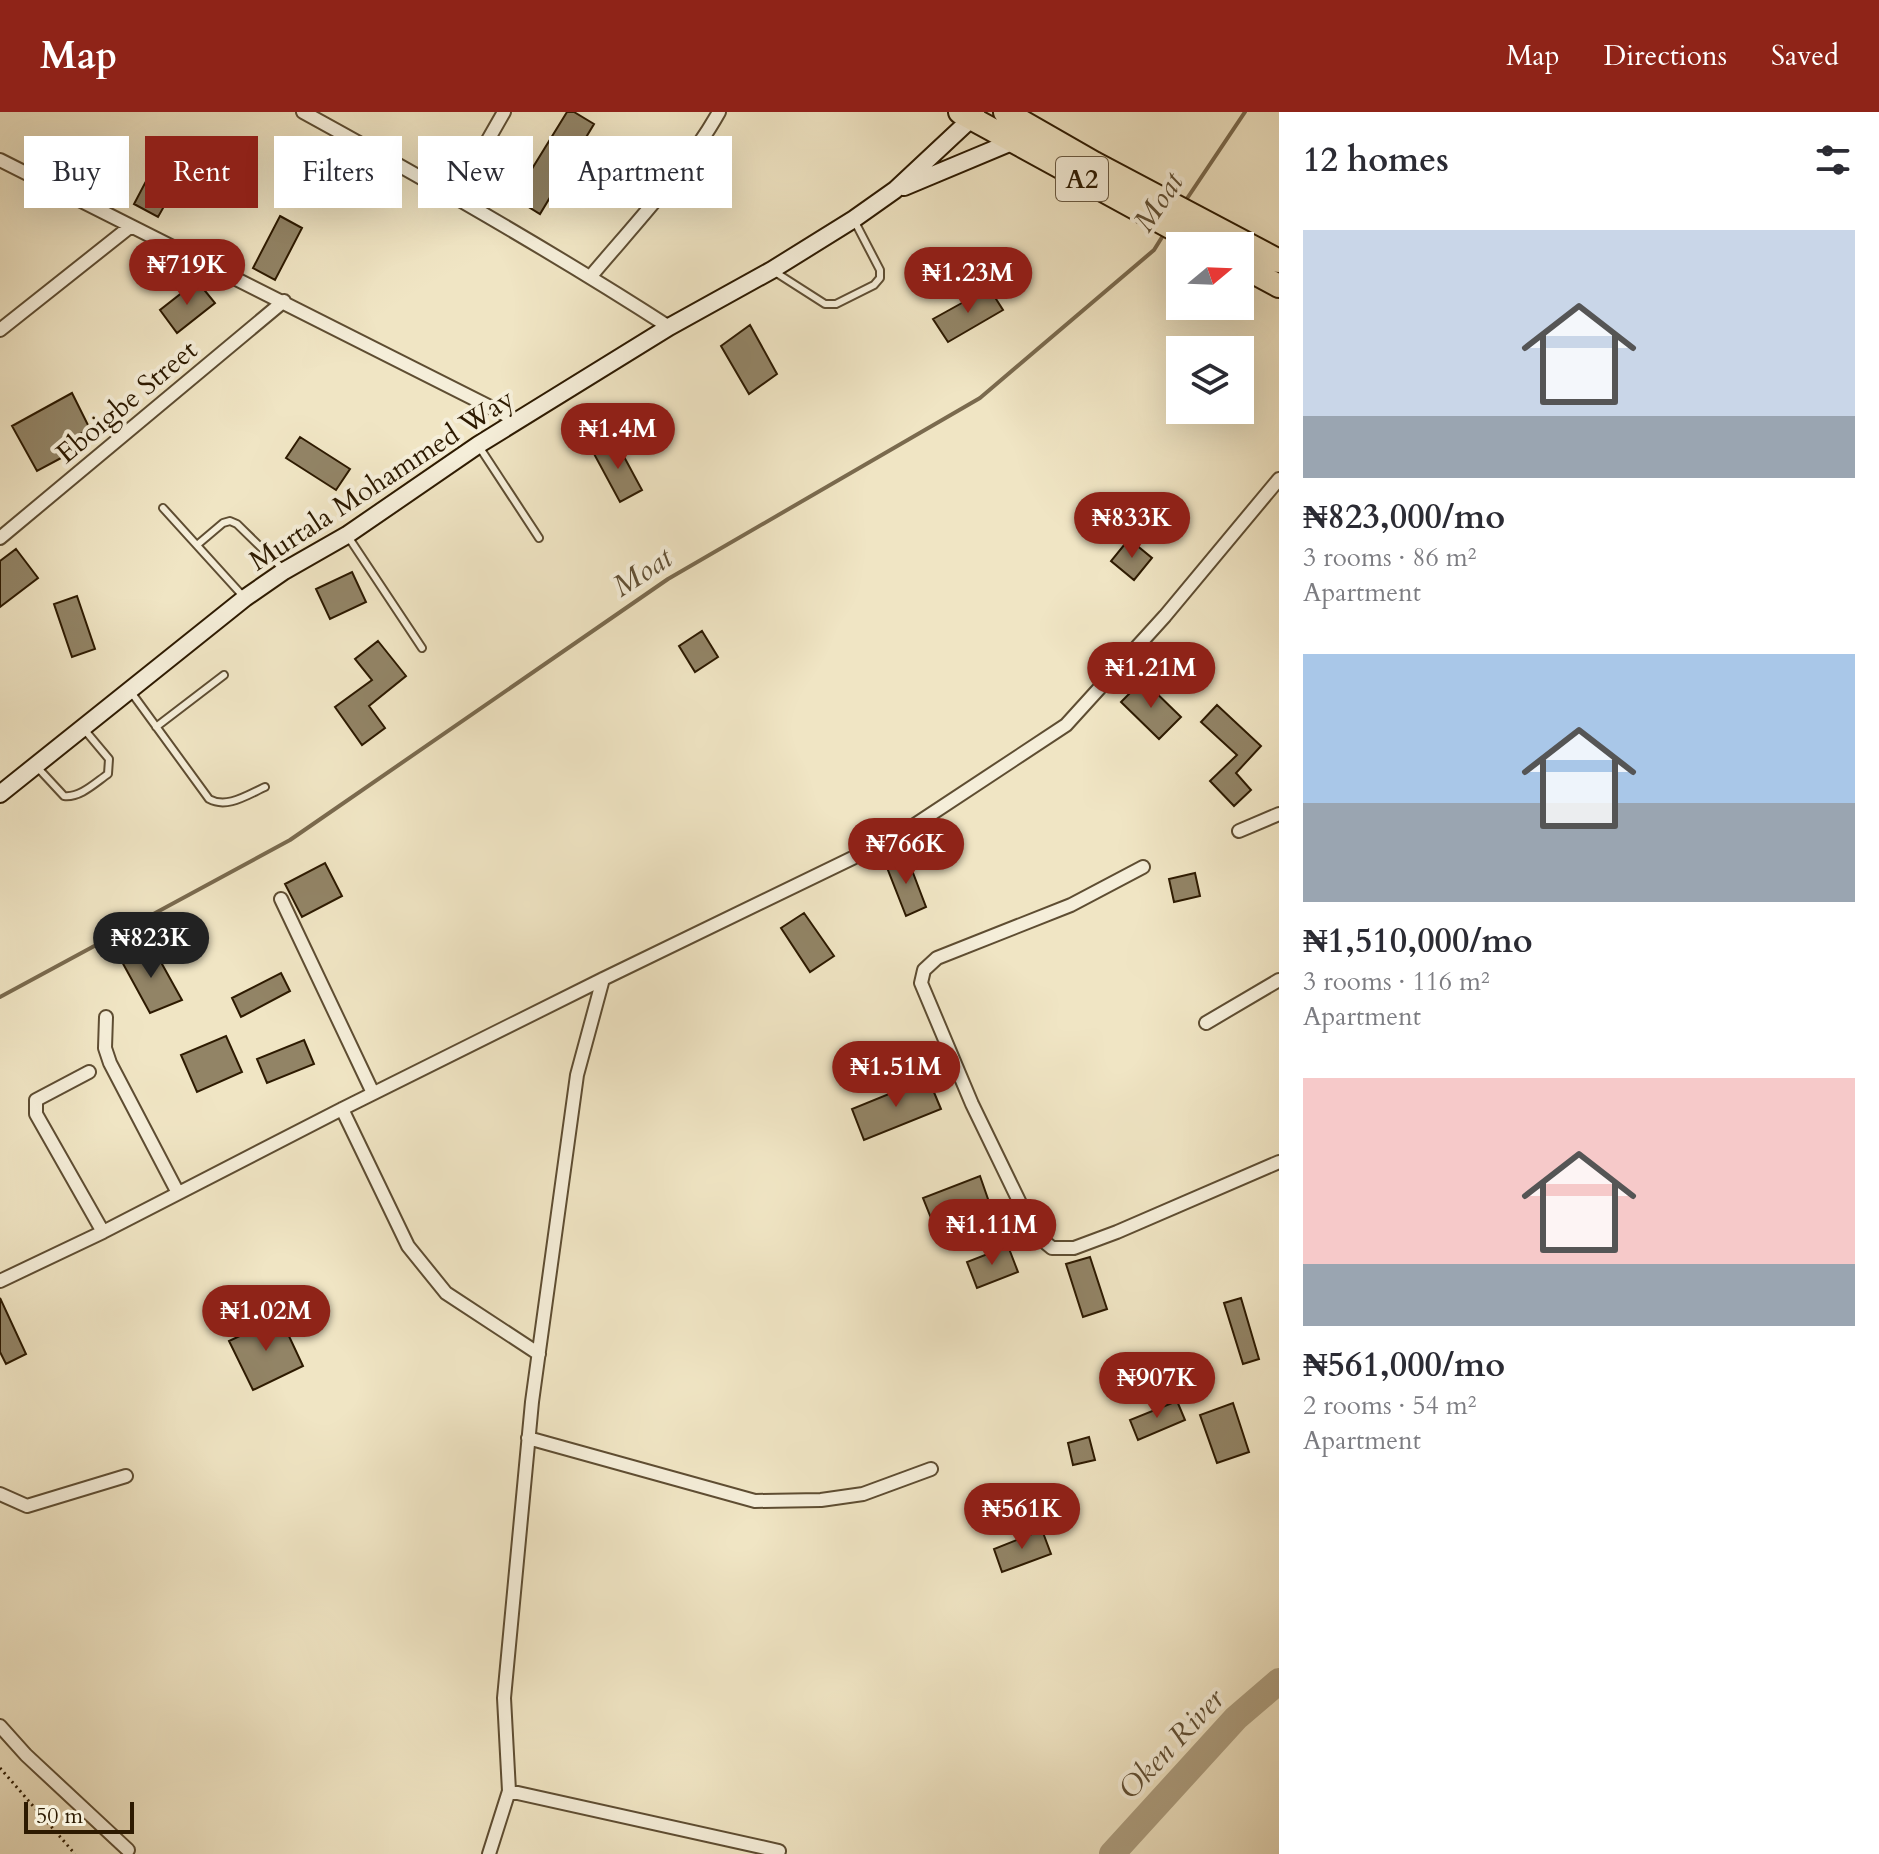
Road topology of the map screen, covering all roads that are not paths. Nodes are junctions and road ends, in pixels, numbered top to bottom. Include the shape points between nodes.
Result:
1 (303, 112) edge
2 (504, 112) edge
3 (719, 112) edge
4 (1005, 112) edge
5 (969, 114) edge
6 (320, 116) edge
7 (1023, 134) junction
8 (490, 136) edge
9 (0, 160) edge
10 (418, 174) edge
11 (895, 190) junction
12 (476, 208) edge
13 (854, 219) junction
14 (131, 226) junction
15 (1182, 232) edge
16 (1279, 261) edge
17 (772, 270) junction
18 (1254, 273) edge
19 (591, 276) junction
20 (1279, 286) edge
21 (284, 301) junction
22 (669, 327) junction
23 (0, 330) edge
24 (518, 421) junction
25 (478, 445) junction
26 (1279, 479) edge
27 (163, 508) dead end
28 (347, 535) junction
29 (0, 538) edge
30 (539, 538) dead end
31 (197, 545) junction
32 (284, 571) junction
33 (245, 598) junction
34 (422, 648) dead end
35 (224, 675) dead end
36 (129, 689) junction
37 (82, 727) junction
38 (156, 727) junction
39 (35, 765) junction
40 (265, 787) dead end
41 (0, 794) edge
42 (1279, 814) edge
43 (1239, 831) dead end
44 (1143, 867) dead end
45 (281, 899) dead end
46 (603, 979) junction
47 (1279, 980) edge
48 (106, 1017) dead end
49 (1206, 1023) dead end
50 (89, 1072) dead end
51 (373, 1093) junction
52 (342, 1109) junction
53 (1279, 1162) edge
54 (178, 1193) junction
55 (103, 1232) junction
56 (0, 1281) edge
57 (539, 1354) junction
58 (528, 1438) junction
59 (931, 1469) dead end
60 (126, 1476) dead end
61 (0, 1494) edge
62 (0, 1503) edge
63 (0, 1511) edge
64 (0, 1726) edge
65 (509, 1791) junction
66 (128, 1850) dead end
67 (779, 1851) dead end
68 (489, 1854) edge

1 - 6 street
2 - 8 street
3 - 19 street
4 - 7 highway, A2
5 - 7 highway, A2
5 - 11 street
6 - 10 street
7 - 11 street
7 - 15 highway, A2
7 - 16 highway, A2
9 - 14 street
11 - 13 street, Murtala Mohammed Way
12 - 19 street
13 - 17 street, Murtala Mohammed Way
13 - 17 lane via 880,270 874,285 825,304
14 - 21 street
14 - 23 street
17 - 22 street, Murtala Mohammed Way
18 - 20 highway
19 - 22 street
21 - 24 street
21 - 29 street, Eboigbe Street
22 - 24 street, Murtala Mohammed Way
24 - 25 street, Murtala Mohammed Way
25 - 28 street, Murtala Mohammed Way
25 - 30 lane
26 - 46 street via 1066,725 898,836
27 - 31 lane
28 - 32 street, Murtala Mohammed Way
28 - 34 lane
31 - 32 lane via 230,521
31 - 33 lane
32 - 33 street, Murtala Mohammed Way
33 - 36 street, Murtala Mohammed Way
35 - 38 lane
36 - 37 street, Murtala Mohammed Way
36 - 38 lane
37 - 39 street, Murtala Mohammed Way
37 - 39 lane via 109,759 108,774 79,793 64,796
38 - 40 lane via 209,799 229,802
39 - 41 street, Murtala Mohammed Way
42 - 43 street
44 - 53 street via 1071,905 937,958 924,970 921,983 972,1104 1035,1234 1052,1248 1074,1248 1117,1232
45 - 51 street
46 - 51 street
46 - 57 street via 577,1075
47 - 49 street
48 - 54 street via 110,1063
50 - 55 street via 36,1100 36,1114
51 - 52 street
52 - 54 street
52 - 57 street via 408,1246 446,1293
54 - 55 street
55 - 56 street
57 - 58 street
58 - 59 street via 755,1501 863,1494
58 - 65 street via 504,1698
60 - 61 street via 27,1506
62 - 63 street
64 - 66 street
65 - 67 street
65 - 68 street

